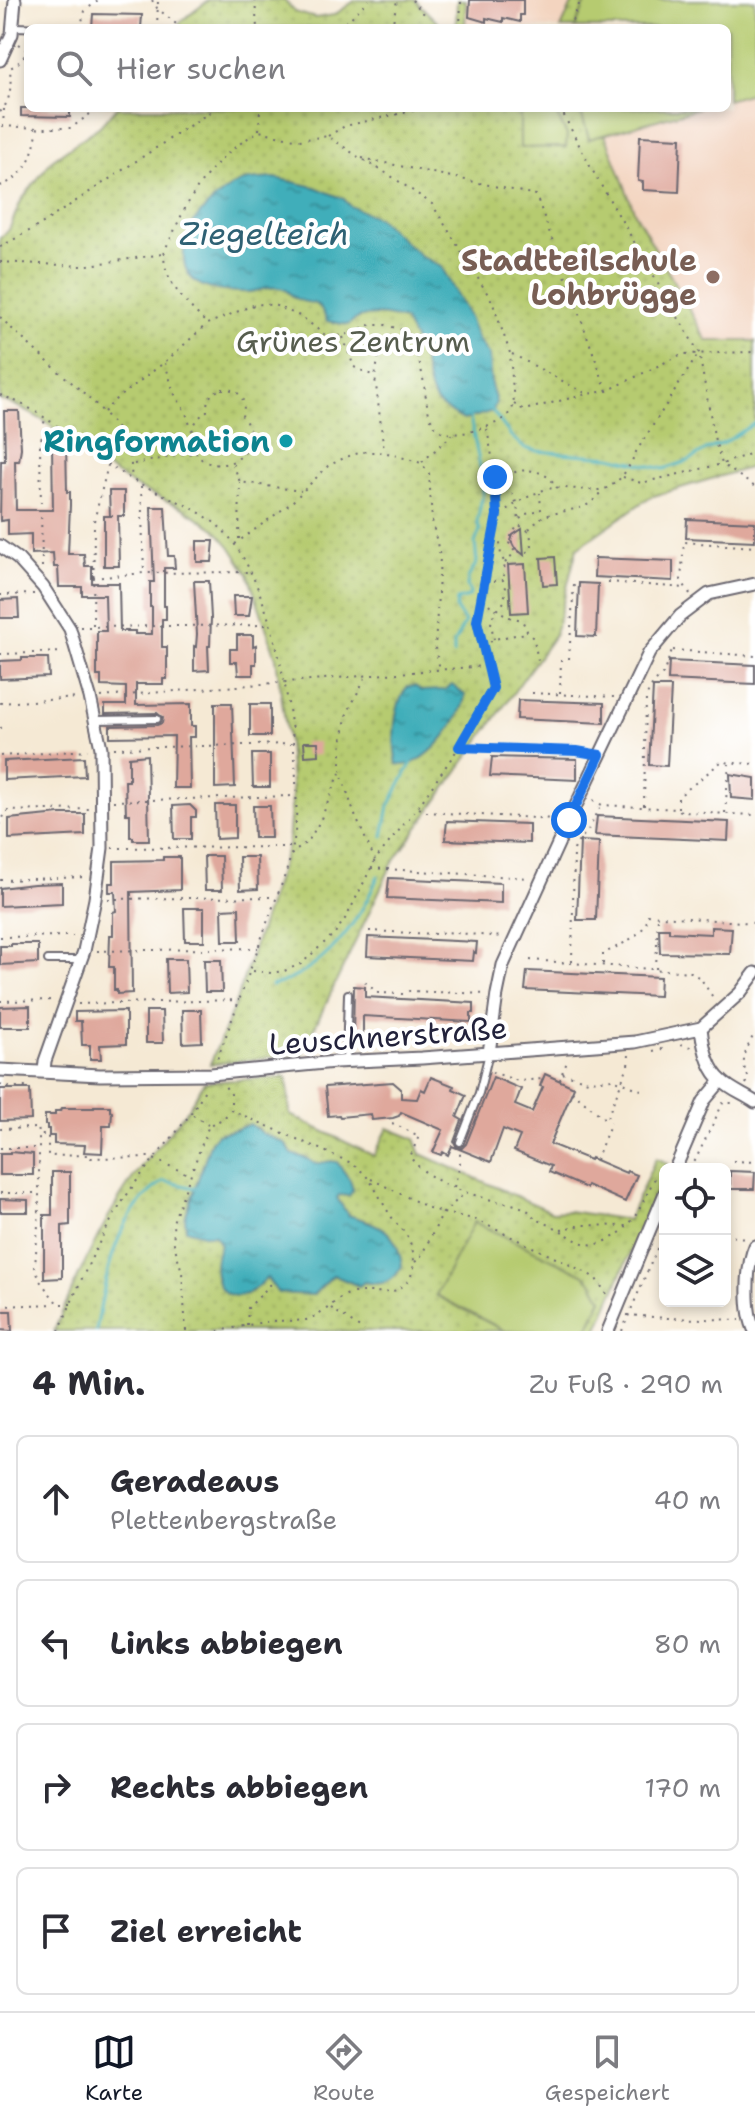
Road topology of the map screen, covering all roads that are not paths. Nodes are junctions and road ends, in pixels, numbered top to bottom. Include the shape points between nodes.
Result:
1 (15, 0) edge
2 (14, 27) junction
3 (24, 27) edge
4 (0, 60) edge
5 (0, 546) edge
6 (755, 584) edge
7 (157, 719) dead end
8 (95, 720) junction
9 (82, 956) junction
10 (48, 960) dead end
11 (755, 973) edge
12 (348, 994) dead end
13 (701, 1028) junction
14 (489, 1053) junction
15 (346, 1062) junction
16 (0, 1070) edge
17 (44, 1072) junction
18 (721, 1081) junction
19 (755, 1102) edge
20 (460, 1142) road end
21 (678, 1163) edge
22 (659, 1208) edge
23 (755, 1243) edge
24 (752, 1325) edge
25 (608, 1331) edge

1 - 2 street
2 - 3 lane
2 - 4 street
5 - 8 street via 45,590 70,629
6 - 14 street via 709,594 680,616 649,653 503,965
7 - 8 lane
8 - 9 street via 101,748 102,848
9 - 10 lane
9 - 17 street
11 - 13 street, Leuschnerstraße
12 - 15 lane
13 - 14 street, Leuschnerstraße via 635,1042
13 - 18 street via 703,1045
14 - 15 street, Leuschnerstraße
14 - 20 lane
15 - 17 street, Leuschnerstraße via 210,1078
16 - 17 street, Leuschnerstraße
18 - 19 street
18 - 21 street via 704,1101
22 - 25 street
23 - 24 street via 750,1259

